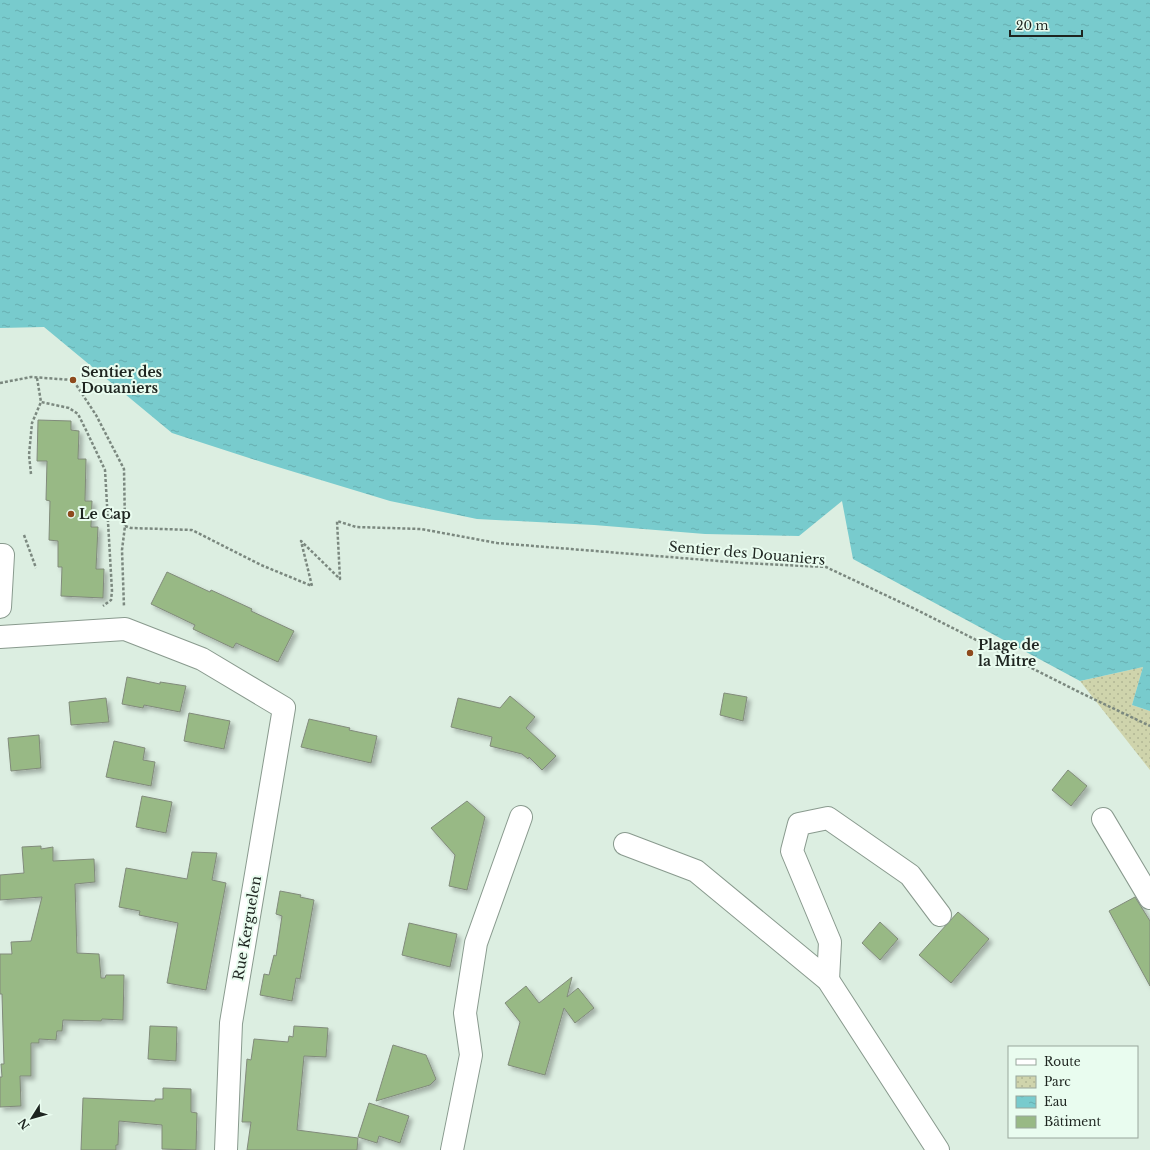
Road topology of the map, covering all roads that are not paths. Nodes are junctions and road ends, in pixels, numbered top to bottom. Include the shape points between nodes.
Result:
1 (0, 555) edge
2 (0, 607) edge
3 (0, 636) edge
4 (521, 816) dead end
5 (1102, 819) dead end
6 (625, 844) dead end
7 (1150, 898) edge
8 (940, 915) dead end
9 (828, 980) junction
10 (226, 1150) edge
11 (452, 1150) edge
12 (938, 1150) edge

1 - 2 street via 3,555
3 - 10 street, Rue Kerguelen via 125,629 202,658 284,708 231,1023
4 - 11 street via 476,943 465,1013 471,1055
5 - 7 street
6 - 9 street via 696,872
8 - 9 street via 910,875 828,818 799,824 792,851 830,942
9 - 12 street

